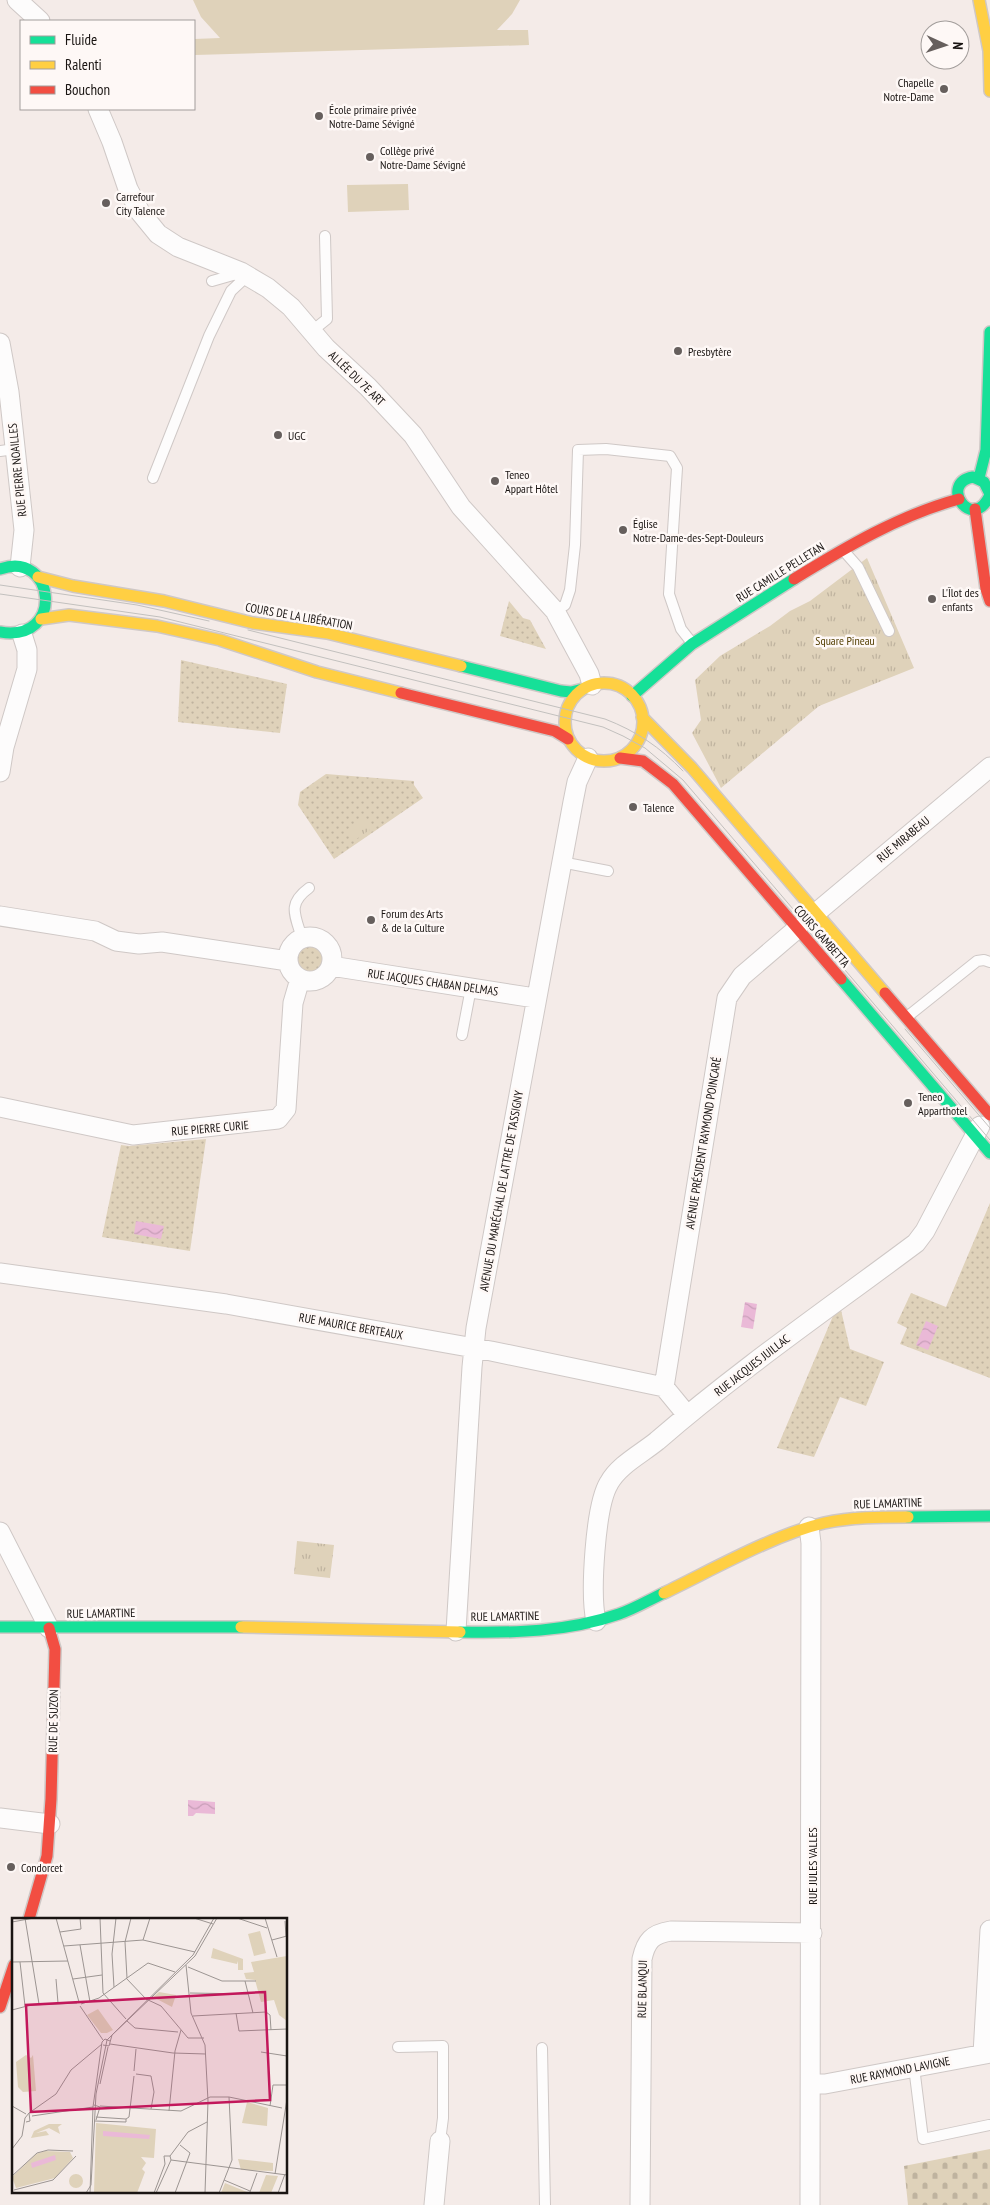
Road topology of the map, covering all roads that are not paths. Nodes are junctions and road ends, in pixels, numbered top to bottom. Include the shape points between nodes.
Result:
1 (17, 0) edge
2 (979, 0) edge
3 (39, 20) edge
4 (990, 91) edge
5 (98, 110) edge
6 (325, 236) dead end
7 (244, 274) junction
8 (212, 281) dead end
9 (312, 332) junction
10 (990, 332) edge
11 (0, 343) edge
12 (8, 450) edge
13 (153, 478) dead end
14 (978, 478) junction
15 (990, 494) edge
16 (958, 499) junction
17 (976, 509) junction
18 (842, 550) junction
19 (20, 567) junction
20 (0, 569) edge
21 (38, 577) junction
22 (989, 593) edge
23 (556, 611) junction
24 (41, 620) junction
25 (889, 631) dead end
26 (0, 632) edge
27 (22, 634) junction
28 (692, 644) junction
29 (587, 687) junction
30 (632, 696) junction
31 (642, 717) junction
32 (568, 738) junction
33 (588, 758) junction
34 (620, 758) junction
35 (990, 766) edge
36 (0, 772) edge
37 (562, 862) junction
38 (608, 871) dead end
39 (309, 888) dead end
40 (817, 912) junction
41 (0, 916) edge
42 (798, 928) junction
43 (302, 938) junction
44 (288, 961) junction
45 (990, 962) edge
46 (331, 966) junction
47 (300, 979) junction
48 (471, 988) junction
49 (535, 998) junction
50 (907, 1017) junction
51 (462, 1035) dead end
52 (0, 1107) edge
53 (989, 1111) edge
54 (976, 1136) junction
55 (990, 1153) edge
56 (0, 1273) edge
57 (474, 1348) junction
58 (664, 1387) junction
59 (687, 1415) junction
60 (990, 1516) edge
61 (809, 1527) junction
62 (0, 1532) edge
63 (596, 1621) junction
64 (0, 1627) edge
65 (49, 1628) junction
66 (456, 1631) junction
67 (0, 1818) edge
68 (50, 1824) junction
69 (29, 1918) edge
70 (990, 1930) edge
71 (812, 1934) junction
72 (12, 1971) edge
73 (0, 2007) edge
74 (398, 2047) dead end
75 (542, 2048) dead end
76 (987, 2054) edge
77 (914, 2067) junction
78 (811, 2084) junction
79 (989, 2125) edge
80 (440, 2141) joint
81 (434, 2205) edge
82 (545, 2205) edge
83 (640, 2205) edge
84 (810, 2205) edge

1 - 3 street
2 - 4 main road via 989,51
5 - 7 street, ALLÉE DU 7E ART via 128,189 140,212 158,234 178,247
6 - 9 lane via 327,319
7 - 8 lane
7 - 9 street, ALLÉE DU 7E ART via 268,288
7 - 13 lane via 231,291 209,336
9 - 23 street, ALLÉE DU 7E ART via 414,435 461,507
10 - 14 main road via 986,450
11 - 12 street, RUE PIERRE NOAILLES via 9,392
12 - 19 street, RUE PIERRE NOAILLES via 24,530
14 - 15 main road via 987,484
14 - 16 main road via 968,478 960,484
15 - 17 main road via 985,505
16 - 17 main road via 965,507
16 - 18 main road, RUE CAMILLE PELLETAN via 936,505
17 - 22 main road
18 - 25 lane via 856,563
18 - 28 main road, RUE CAMILLE PELLETAN
19 - 20 main road
19 - 21 main road, COURS DE LA LIBÉRATION
21 - 24 main road via 47,601
21 - 29 main road, COURS DE LA LIBÉRATION via 164,601 253,623 327,633 561,691 571,692
23 - 28 lane via 565,605 570,590 578,450 606,449 670,456 677,468 669,594 681,629
23 - 29 street, ALLÉE DU 7E ART via 589,674
24 - 27 main road
24 - 32 main road via 69,615 157,626 229,642 316,672 555,731
26 - 27 main road
27 - 36 street via 27,650 27,669
28 - 30 main road, RUE CAMILLE PELLETAN
29 - 30 main road via 614,685
29 - 32 main road via 576,695 567,709 565,728
30 - 31 main road
31 - 34 main road via 637,743
31 - 40 main road, COURS GAMBETTA via 692,768
32 - 33 main road via 573,747
33 - 34 main road via 604,762
33 - 37 street, AVENUE DU MARÉCHAL DE LATTRE DE TASSIGNY via 577,782
34 - 42 main road, COURS GAMBETTA via 638,759 673,784
35 - 40 street, RUE MIRABEAU
37 - 38 lane
37 - 49 street, AVENUE DU MARÉCHAL DE LATTRE DE TASSIGNY
39 - 43 lane via 298,896 293,907
40 - 50 main road, COURS GAMBETTA
41 - 44 street via 95,931 116,941 162,942
42 - 54 main road, COURS GAMBETTA
42 - 58 street, AVENUE PRÉSIDENT RAYMOND POINCARÉ via 742,976 727,998
43 - 44 street via 291,947
43 - 46 street via 322,941 331,952
44 - 47 street via 294,975
45 - 50 lane via 976,961
46 - 47 street via 322,978 315,981
46 - 48 street, RUE JACQUES CHABAN DELMAS
47 - 52 street, RUE PIERRE CURIE via 293,1003 288,1101 278,1120 132,1135
48 - 49 street, RUE JACQUES CHABAN DELMAS
48 - 51 lane
49 - 57 street, AVENUE DU MARÉCHAL DE LATTRE DE TASSIGNY
50 - 53 main road, COURS GAMBETTA
53 - 54 street, RUE JACQUES JUILLAC
54 - 55 main road, COURS GAMBETTA
54 - 59 street, RUE JACQUES JUILLAC via 916,1243
56 - 57 street, RUE MAURICE BERTEAUX via 226,1304
57 - 58 street, RUE MAURICE BERTEAUX
57 - 66 street, AVENUE DU MARÉCHAL DE LATTRE DE TASSIGNY
58 - 59 street
59 - 63 street, RUE JACQUES JUILLAC via 621,1468 602,1495 593,1606
60 - 61 main road, RUE LAMARTINE via 864,1517
61 - 63 main road, RUE LAMARTINE
61 - 71 street, RUE JULES VALLES
62 - 65 street, RUE DE SUZON
63 - 66 main road, RUE LAMARTINE via 531,1631
64 - 65 main road, RUE LAMARTINE
65 - 66 main road, RUE LAMARTINE via 177,1626
65 - 68 main road, RUE DE SUZON via 55,1649
67 - 68 street
68 - 69 main road, RUE DE SUZON via 48,1856
70 - 76 street
71 - 78 street, RUE JULES VALLES
71 - 83 street, RUE BLANQUI via 671,1931 650,1938 644,1947
72 - 73 main road
74 - 80 lane via 443,2046
75 - 82 lane
76 - 77 street, RUE RAYMOND LAVIGNE
77 - 78 street, RUE RAYMOND LAVIGNE
77 - 79 lane via 923,2139
78 - 84 street, RUE JULES VALLES
80 - 81 street

